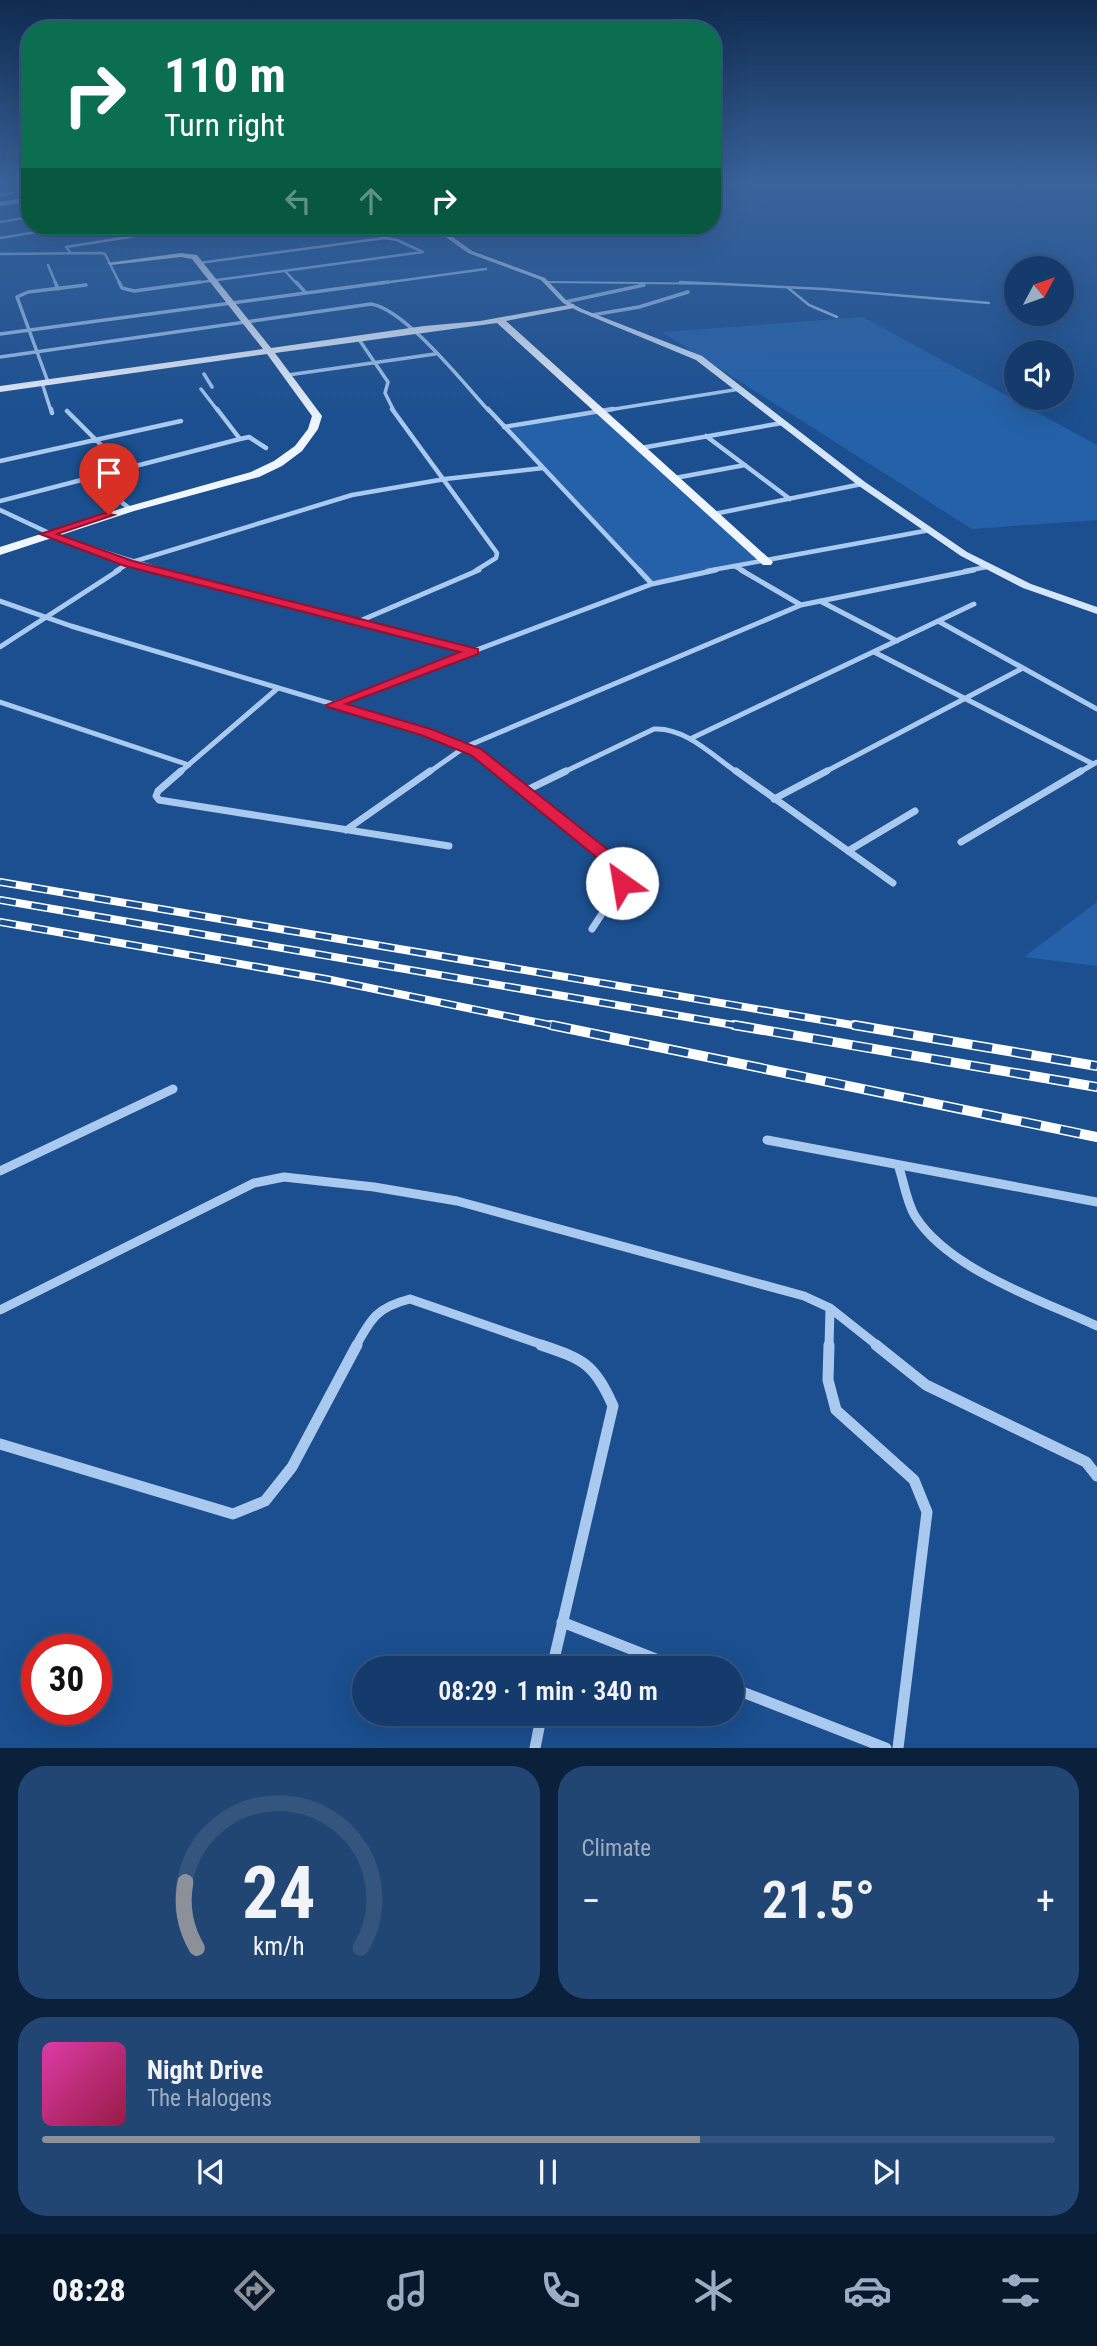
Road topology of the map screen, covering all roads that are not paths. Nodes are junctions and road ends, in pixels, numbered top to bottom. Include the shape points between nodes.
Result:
1 (111, 263) edge
2 (199, 263) edge
3 (344, 264) edge
4 (500, 264) edge
5 (48, 265) dead end
6 (486, 269) dead end
7 (286, 272) junction
8 (213, 281) junction
9 (548, 282) junction
10 (86, 285) dead end
11 (644, 285) dead end
12 (787, 287) junction
13 (58, 289) junction
14 (688, 292) dead end
15 (306, 293) junction
16 (989, 303) dead end
17 (231, 304) junction
18 (568, 304) junction
19 (592, 315) junction
20 (837, 317) dead end
21 (500, 321) junction
22 (245, 322) junction
23 (28, 330) junction
24 (413, 330) junction
25 (0, 334) edge
26 (358, 338) junction
27 (267, 351) junction
28 (36, 352) junction
29 (435, 354) junction
30 (0, 357) edge
31 (376, 362) junction
32 (204, 374) dead end
33 (288, 375) junction
34 (45, 383) junction
35 (212, 387) dead end
36 (0, 389) edge
37 (201, 389) dead end
38 (740, 389) junction
39 (67, 411) dead end
40 (601, 411) junction
41 (52, 413) dead end
42 (181, 421) dead end
43 (782, 423) junction
44 (504, 427) junction
45 (706, 436) junction
46 (240, 439) junction
47 (95, 440) junction
48 (266, 448) dead end
49 (640, 448) junction
50 (0, 461) edge
51 (744, 465) junction
52 (543, 468) junction
53 (126, 470) junction
54 (92, 478) junction
55 (675, 478) junction
56 (445, 479) junction
57 (862, 484) junction
58 (790, 499) junction
59 (0, 502) edge
60 (130, 509) junction
61 (0, 510) edge
62 (714, 514) junction
63 (930, 530) junction
64 (46, 534) junction
65 (0, 551) edge
66 (767, 562) junction
67 (129, 563) junction
68 (736, 567) junction
69 (987, 567) junction
70 (652, 584) junction
71 (0, 601) edge
72 (819, 601) junction
73 (974, 604) dead end
74 (801, 605) junction
75 (1097, 611) edge
76 (44, 617) junction
77 (362, 621) junction
78 (938, 621) junction
79 (897, 641) junction
80 (0, 648) edge
81 (473, 651) junction
82 (874, 652) junction
83 (1023, 668) junction
84 (278, 688) junction
85 (965, 699) junction
86 (0, 702) edge
87 (333, 705) junction
88 (1097, 709) edge
89 (690, 739) junction
90 (465, 747) junction
91 (1095, 763) edge
92 (188, 765) junction
93 (525, 791) junction
94 (774, 799) junction
95 (915, 811) dead end
96 (346, 830) junction
97 (961, 842) dead end
98 (449, 846) dead end
99 (848, 851) junction
100 (893, 883) dead end
101 (592, 929) dead end
102 (173, 1089) dead end
103 (768, 1140) dead end
104 (898, 1165) junction
105 (0, 1171) edge
106 (1097, 1202) edge
107 (830, 1308) junction
108 (0, 1310) edge
109 (1097, 1326) edge
110 (0, 1444) edge
111 (1097, 1476) edge
112 (562, 1622) junction
113 (555, 1656) edge
114 (648, 1656) edge
115 (744, 1693) edge
116 (539, 1726) edge
117 (868, 1744) edge
118 (535, 1748) edge
119 (886, 1748) edge
120 (898, 1748) edge

1 - 8 street via 125,290
2 - 8 main road
3 - 7 street
4 - 9 street
5 - 13 street
6 - 15 street
7 - 8 street
7 - 15 street
8 - 17 main road
9 - 12 lane
9 - 18 street
10 - 13 street
11 - 18 street
12 - 16 lane
12 - 20 lane via 809,305
13 - 23 street via 17,297
14 - 19 street
15 - 17 street
17 - 22 main road
17 - 23 street
18 - 19 street
18 - 21 main road
19 - 38 street via 699,358
21 - 24 main road
21 - 40 main road
22 - 24 street via 371,304 384,306
22 - 27 main road
22 - 28 street
23 - 25 street
23 - 28 street
24 - 26 main road
24 - 29 street
26 - 27 main road
26 - 31 street
27 - 33 main road
27 - 34 main road
28 - 30 street
28 - 34 street
29 - 31 street
29 - 44 street
31 - 33 street
31 - 56 street via 388,382 385,393 392,408
32 - 35 street
33 - 60 main road via 317,416 315,430 300,449 271,468 243,478
34 - 36 main road
34 - 41 street
37 - 46 street
38 - 40 street
38 - 43 street
39 - 47 street
40 - 44 street
40 - 49 main road
42 - 47 street
43 - 45 street
43 - 57 street
44 - 52 street
45 - 49 street
45 - 51 street
46 - 48 street via 249,437
46 - 53 street
47 - 50 street
47 - 53 street
49 - 55 main road
51 - 55 street
51 - 58 street
52 - 56 street
52 - 70 street
53 - 54 street
54 - 59 street
54 - 60 street
55 - 62 main road
56 - 67 street via 328,501
56 - 77 street via 497,553 496,558
57 - 58 street
57 - 63 street
58 - 62 street
60 - 64 main road
61 - 64 street
62 - 66 main road
63 - 66 street
63 - 69 street
64 - 65 main road
64 - 67 street
66 - 68 street
67 - 76 street
67 - 77 street
68 - 70 street
68 - 74 street
69 - 72 street
69 - 75 street
70 - 81 street
71 - 76 street
72 - 74 street
72 - 79 street
73 - 78 street
74 - 90 street
76 - 80 street
76 - 84 street
77 - 81 street
78 - 79 street
78 - 83 street
79 - 82 street
81 - 87 street
82 - 85 street
82 - 89 street
83 - 85 street
83 - 88 street
84 - 87 street
84 - 92 street
85 - 91 street
85 - 94 street
86 - 92 street
87 - 90 street
89 - 93 street via 669,728 654,729
89 - 94 street
90 - 93 street
90 - 96 street
91 - 97 street
92 - 96 street via 158,791 159,800
93 - 101 street via 612,861 621,874 622,883
94 - 99 street
95 - 99 street
96 - 98 street
99 - 100 street
102 - 105 street
103 - 104 street
104 - 106 street
104 - 109 street via 914,1214 933,1239 962,1261
107 - 108 street via 804,1296 457,1201 284,1177 254,1183
107 - 111 street via 926,1385 1086,1462
107 - 120 street via 828,1380 836,1410 914,1480 927,1511
110 - 112 street via 233,1514 265,1501 292,1467 371,1319 390,1304 410,1299 579,1358 602,1380 613,1406
112 - 113 street
112 - 114 street
115 - 117 street
116 - 118 street
117 - 119 street

